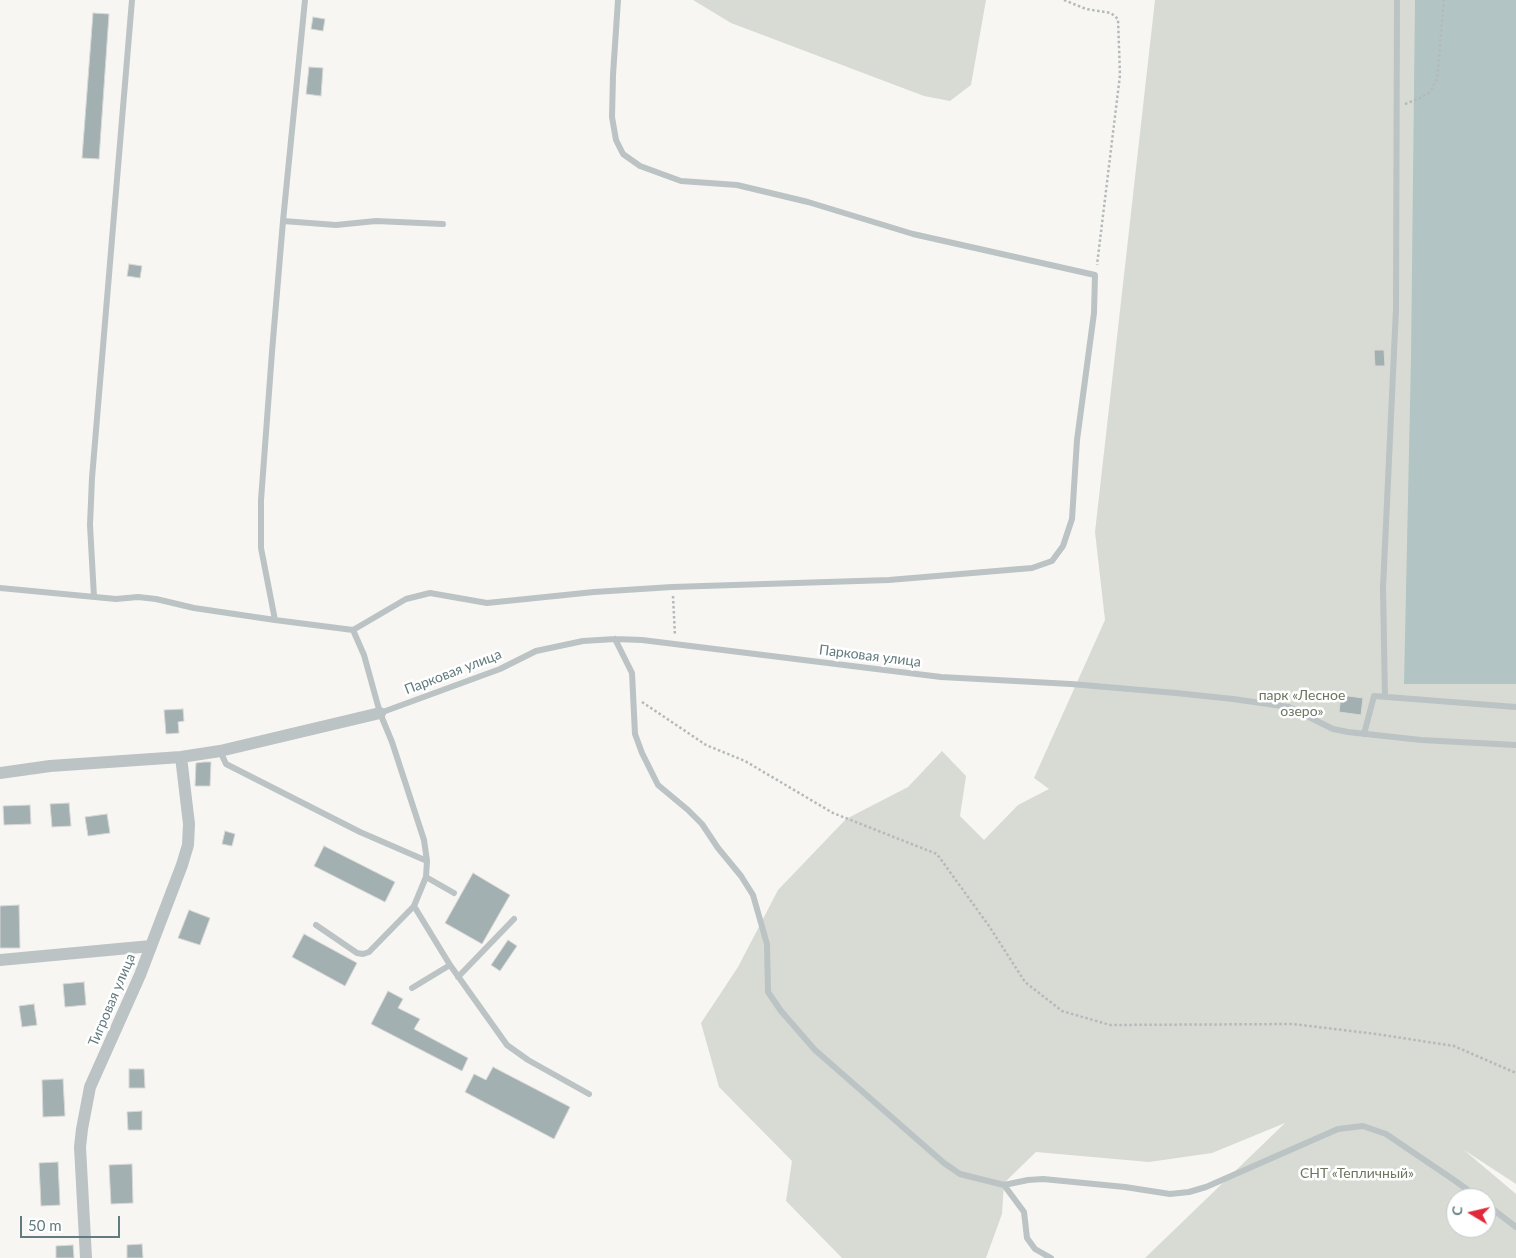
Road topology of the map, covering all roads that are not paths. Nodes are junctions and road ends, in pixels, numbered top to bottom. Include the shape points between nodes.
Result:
1 (132, 0) edge
2 (304, 0) edge
3 (618, 0) edge
4 (1397, 0) edge
5 (282, 221) junction
6 (443, 224) dead end
7 (0, 588) edge
8 (94, 597) junction
9 (275, 620) junction
10 (353, 630) junction
11 (615, 639) junction
12 (1385, 697) junction
13 (1516, 707) edge
14 (380, 713) junction
15 (1364, 734) junction
16 (1516, 745) edge
17 (220, 751) junction
18 (181, 757) junction
19 (0, 773) edge
20 (427, 862) junction
21 (426, 877) junction
22 (454, 893) dead end
23 (414, 906) junction
24 (514, 919) dead end
25 (316, 925) dead end
26 (151, 946) junction
27 (0, 960) edge
28 (450, 965) junction
29 (458, 977) junction
30 (412, 988) dead end
31 (589, 1094) dead end
32 (1004, 1185) junction
33 (1465, 1188) edge
34 (1496, 1212) edge
35 (1516, 1227) edge
36 (86, 1258) edge
37 (1051, 1258) edge

1 - 8 lane via 92,478 90,543
2 - 5 lane
3 - 10 lane via 612,117 616,140 623,154 640,166 681,181 737,185 808,202 913,234 1096,275 1077,440 1072,519 1063,546 1052,561 1032,568 889,580 672,587 487,603 430,593 406,599
4 - 12 lane via 1396,309 1383,588
5 - 6 lane via 336,225 376,221
5 - 9 lane via 261,500 261,548
7 - 8 lane
8 - 9 lane via 156,599
9 - 10 lane
10 - 14 lane via 364,655
11 - 14 lane, Парковая улица via 583,641 536,651 500,669
11 - 15 lane, Парковая улица via 941,677 1071,684 1233,699 1289,707 1333,729
11 - 32 lane via 632,673 635,734 642,753 658,784 702,824 753,895 767,944 768,992 781,1011 815,1050 944,1163 960,1174
12 - 13 lane
12 - 15 lane via 1374,696
14 - 17 street
14 - 20 lane via 424,840
15 - 16 lane, Парковая улица
17 - 18 street
17 - 20 lane via 226,764
18 - 19 street via 98,761
18 - 26 street, Тигровая улица via 189,824 188,845
20 - 21 lane
21 - 22 lane
21 - 23 lane
23 - 25 lane via 370,952 363,954
23 - 28 lane
24 - 29 lane
26 - 27 street
26 - 36 street, Тигровая улица via 90,1087 80,1147
28 - 29 lane
28 - 30 lane
29 - 31 lane via 507,1046
32 - 33 lane via 1043,1179 1170,1194 1189,1192 1338,1129 1363,1126 1386,1134
32 - 37 lane via 1024,1212 1027,1238 1035,1249
34 - 35 lane

